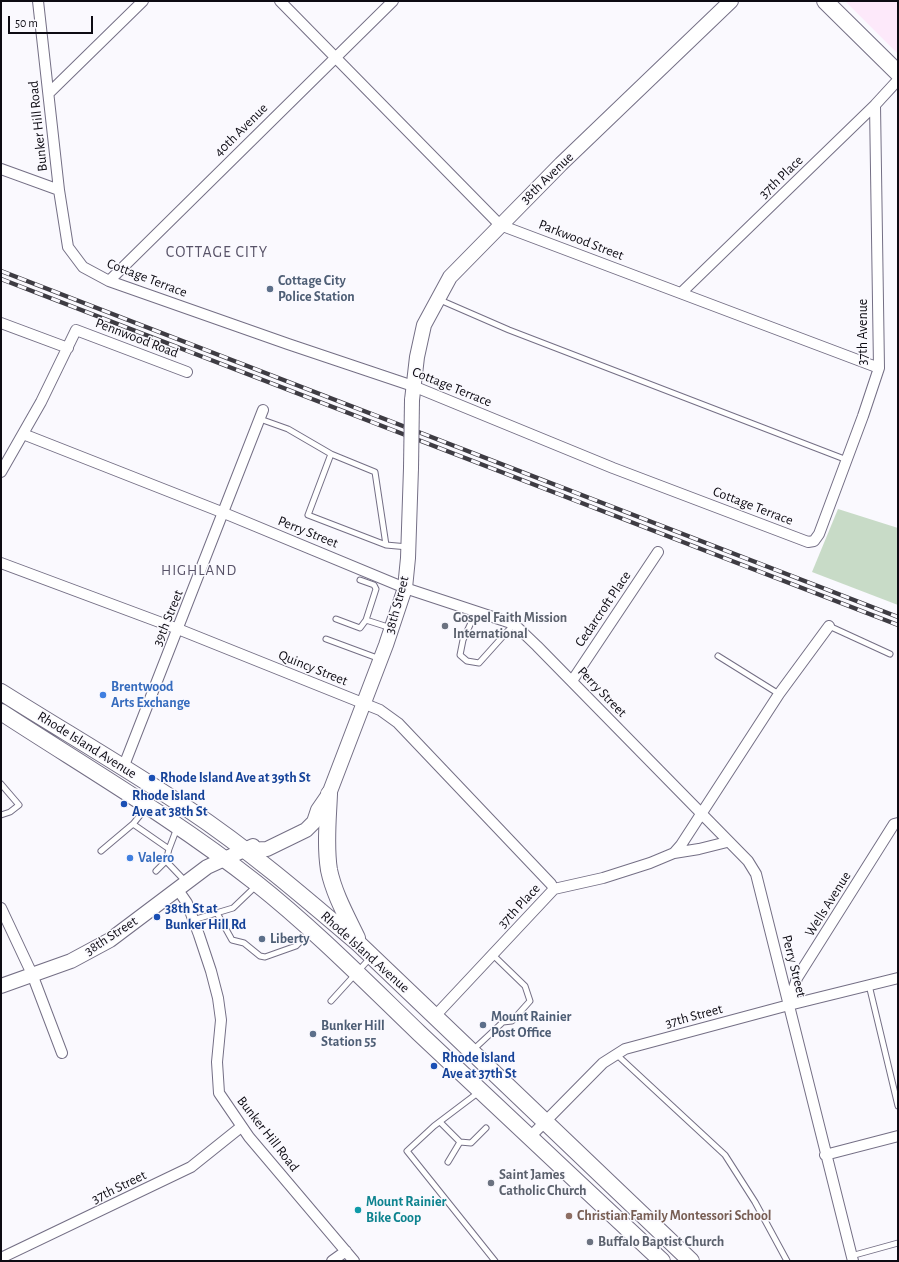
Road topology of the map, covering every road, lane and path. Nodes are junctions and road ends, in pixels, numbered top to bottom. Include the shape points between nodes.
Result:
1 (38, 1) edge
2 (143, 1) edge
3 (280, 1) edge
4 (393, 1) edge
5 (731, 1) edge
6 (825, 1) edge
7 (335, 57) junction
8 (898, 73) edge
9 (898, 80) edge
10 (49, 93) junction
11 (875, 105) junction
12 (1, 170) edge
13 (59, 190) junction
14 (500, 224) junction
15 (83, 267) joint
16 (109, 281) junction
17 (682, 293) junction
18 (437, 298) junction
19 (1, 323) edge
20 (68, 348) junction
21 (879, 368) junction
22 (187, 372) dead end
23 (413, 386) junction
24 (262, 415) joint
25 (23, 434) junction
26 (331, 454) junction
27 (847, 460) junction
28 (1, 472) edge
29 (224, 513) junction
30 (808, 542) joint
31 (386, 545) junction
32 (409, 547) junction
33 (658, 552) dead end
34 (1, 563) edge
35 (360, 580) dead end
36 (404, 588) junction
37 (476, 612) junction
38 (336, 619) dead end
39 (366, 620) junction
40 (514, 624) junction
41 (829, 626) joint
42 (392, 628) junction
43 (178, 629) junction
44 (326, 639) dead end
45 (890, 654) dead end
46 (718, 656) dead end
47 (381, 659) junction
48 (572, 681) junction
49 (1, 692) edge
50 (779, 694) junction
51 (363, 702) junction
52 (1, 712) edge
53 (123, 768) junction
54 (1, 784) edge
55 (329, 794) junction
56 (147, 807) junction
57 (701, 814) junction
58 (1, 815) edge
59 (898, 823) edge
60 (133, 824) junction
61 (178, 827) junction
62 (727, 842) junction
63 (169, 849) junction
64 (245, 850) junction
65 (101, 851) dead end
66 (674, 853) junction
67 (223, 858) junction
68 (166, 861) junction
69 (156, 871) dead end
70 (258, 885) junction
71 (183, 887) junction
72 (554, 889) junction
73 (1, 908) edge
74 (217, 913) junction
75 (193, 920) junction
76 (311, 931) junction
77 (359, 944) junction
78 (492, 954) junction
79 (372, 956) junction
80 (357, 973) junction
81 (32, 974) junction
82 (898, 978) edge
83 (868, 985) junction
84 (1, 986) edge
85 (331, 1001) dead end
86 (789, 1005) junction
87 (435, 1016) junction
88 (471, 1051) junction
89 (62, 1053) dead end
90 (616, 1054) junction
91 (481, 1090) junction
92 (898, 1106) edge
93 (440, 1122) junction
94 (544, 1122) junction
95 (241, 1127) junction
96 (486, 1128) dead end
97 (898, 1136) edge
98 (529, 1138) junction
99 (460, 1142) junction
100 (826, 1155) junction
101 (448, 1162) dead end
102 (898, 1243) edge
103 (346, 1252) junction
104 (1, 1258) edge
105 (852, 1258) edge
106 (332, 1261) edge
107 (354, 1261) edge
108 (495, 1261) edge
109 (662, 1261) edge
110 (691, 1261) edge
111 (787, 1261) edge

1 - 10 street, Bunker Hill Road
2 - 10 street
3 - 7 street, Parkwood Street
4 - 7 street, 40th Avenue
5 - 14 main road, 38th Avenue
6 - 8 main road
7 - 14 street, Parkwood Street
7 - 16 street, 40th Avenue
9 - 11 street, 37th Place
10 - 13 street, Bunker Hill Road
11 - 17 street, 37th Place
11 - 21 street, 37th Avenue
12 - 13 street
13 - 15 street, Bunker Hill Road via 68,247
14 - 17 street, Parkwood Street
14 - 18 main road, 38th Avenue via 450,277
15 - 16 street, Cottage Terrace
16 - 23 street, Cottage Terrace
17 - 21 street, Parkwood Street
18 - 23 main road, 38th Avenue via 424,325
18 - 27 lane via 510,330
19 - 20 street
20 - 22 street, Pennwood Road via 76,330
20 - 25 street
21 - 27 street, 37th Avenue
23 - 30 street, Cottage Terrace via 613,468
23 - 32 main road, 38th Street, bridge
24 - 26 lane
24 - 29 street, 39th Street
25 - 28 street
25 - 29 street, Perry Street
26 - 31 lane via 375,472
26 - 31 lane via 308,515
27 - 30 street, 37th Avenue via 819,534 814,541
29 - 36 street, Perry Street
29 - 43 street, 39th Street
31 - 32 lane
32 - 36 main road, 38th Street
33 - 48 street, Cedarcroft Place
34 - 43 street, Quincy Street
35 - 39 lane via 374,585 376,589
36 - 37 street, Perry Street
36 - 42 main road, 38th Street
37 - 40 street, Perry Street
37 - 40 lane via 463,640 460,655 467,661 480,663
38 - 39 lane via 360,628
39 - 42 lane
40 - 48 street, Perry Street
41 - 45 lane
41 - 50 street, 37th Place
42 - 47 main road, 38th Street
43 - 51 street, Quincy Street
43 - 53 street, 39th Street
44 - 47 lane
46 - 50 lane
47 - 51 main road, 38th Street
48 - 57 street, Perry Street
49 - 53 main road, Rhode Island Avenue
50 - 57 street, 37th Place
51 - 55 main road, 38th Street
51 - 72 street, Quincy Street via 398,723
52 - 56 main road, Rhode Island Avenue
53 - 64 main road, Rhode Island Avenue via 188,809
54 - 58 lane via 19,805
55 - 64 main road, 38th Street via 318,810 314,822 306,830 267,849
55 - 77 main road via 329,871 339,902
56 - 60 lane
56 - 61 main road, Rhode Island Avenue
57 - 62 street, Perry Street
57 - 66 street, 37th Place via 682,845
59 - 86 street, Wells Avenue via 894,824 797,978
60 - 63 lane
60 - 65 lane
61 - 63 lane
61 - 67 main road, Rhode Island Avenue
62 - 66 street, 37th Place
62 - 86 street, Perry Street via 748,861 756,874
63 - 68 lane
64 - 67 main road, 38th Street
64 - 77 main road, Rhode Island Avenue
66 - 72 street, 37th Place via 604,878
67 - 70 main road, Rhode Island Avenue
67 - 71 main road, 38th Street
68 - 69 lane
68 - 71 lane
70 - 74 lane via 233,908
70 - 76 main road, Rhode Island Avenue
71 - 75 street, Bunker Hill Road
71 - 81 main road, 38th Street via 110,940 71,961
72 - 78 street, 37th Place
73 - 81 street
74 - 75 lane
74 - 76 lane via 232,940 244,943 265,957 296,946
75 - 95 street, Bunker Hill Road via 218,998 221,1020 217,1062 219,1093
76 - 80 main road, Rhode Island Avenue
77 - 79 main road, Rhode Island Avenue
78 - 87 street, 37th Place
78 - 88 lane via 525,986 530,1001 512,1021 503,1022
79 - 80 lane
79 - 87 main road, Rhode Island Avenue
80 - 85 lane
80 - 91 main road, Rhode Island Avenue
81 - 84 main road, 38th Street
81 - 89 street
82 - 83 street, 37th Street
83 - 86 street, 37th Street
83 - 92 lane
86 - 90 street, 37th Street via 625,1048
86 - 100 street, Perry Street
87 - 88 main road, Rhode Island Avenue
88 - 94 main road, Rhode Island Avenue
90 - 94 street, 37th Street via 603,1063
90 - 111 lane via 725,1155 755,1202
91 - 93 lane
91 - 98 main road, Rhode Island Avenue
93 - 99 lane
93 - 108 lane via 407,1151
94 - 98 street, 37th Street
94 - 110 main road, Rhode Island Avenue
95 - 103 street, Bunker Hill Road
95 - 104 street, 37th Street via 191,1167
96 - 99 lane via 471,1143
97 - 100 street
98 - 109 main road, Rhode Island Avenue
99 - 101 lane
100 - 105 street, Perry Street
102 - 105 lane
103 - 106 street
103 - 107 street, Bunker Hill Road

